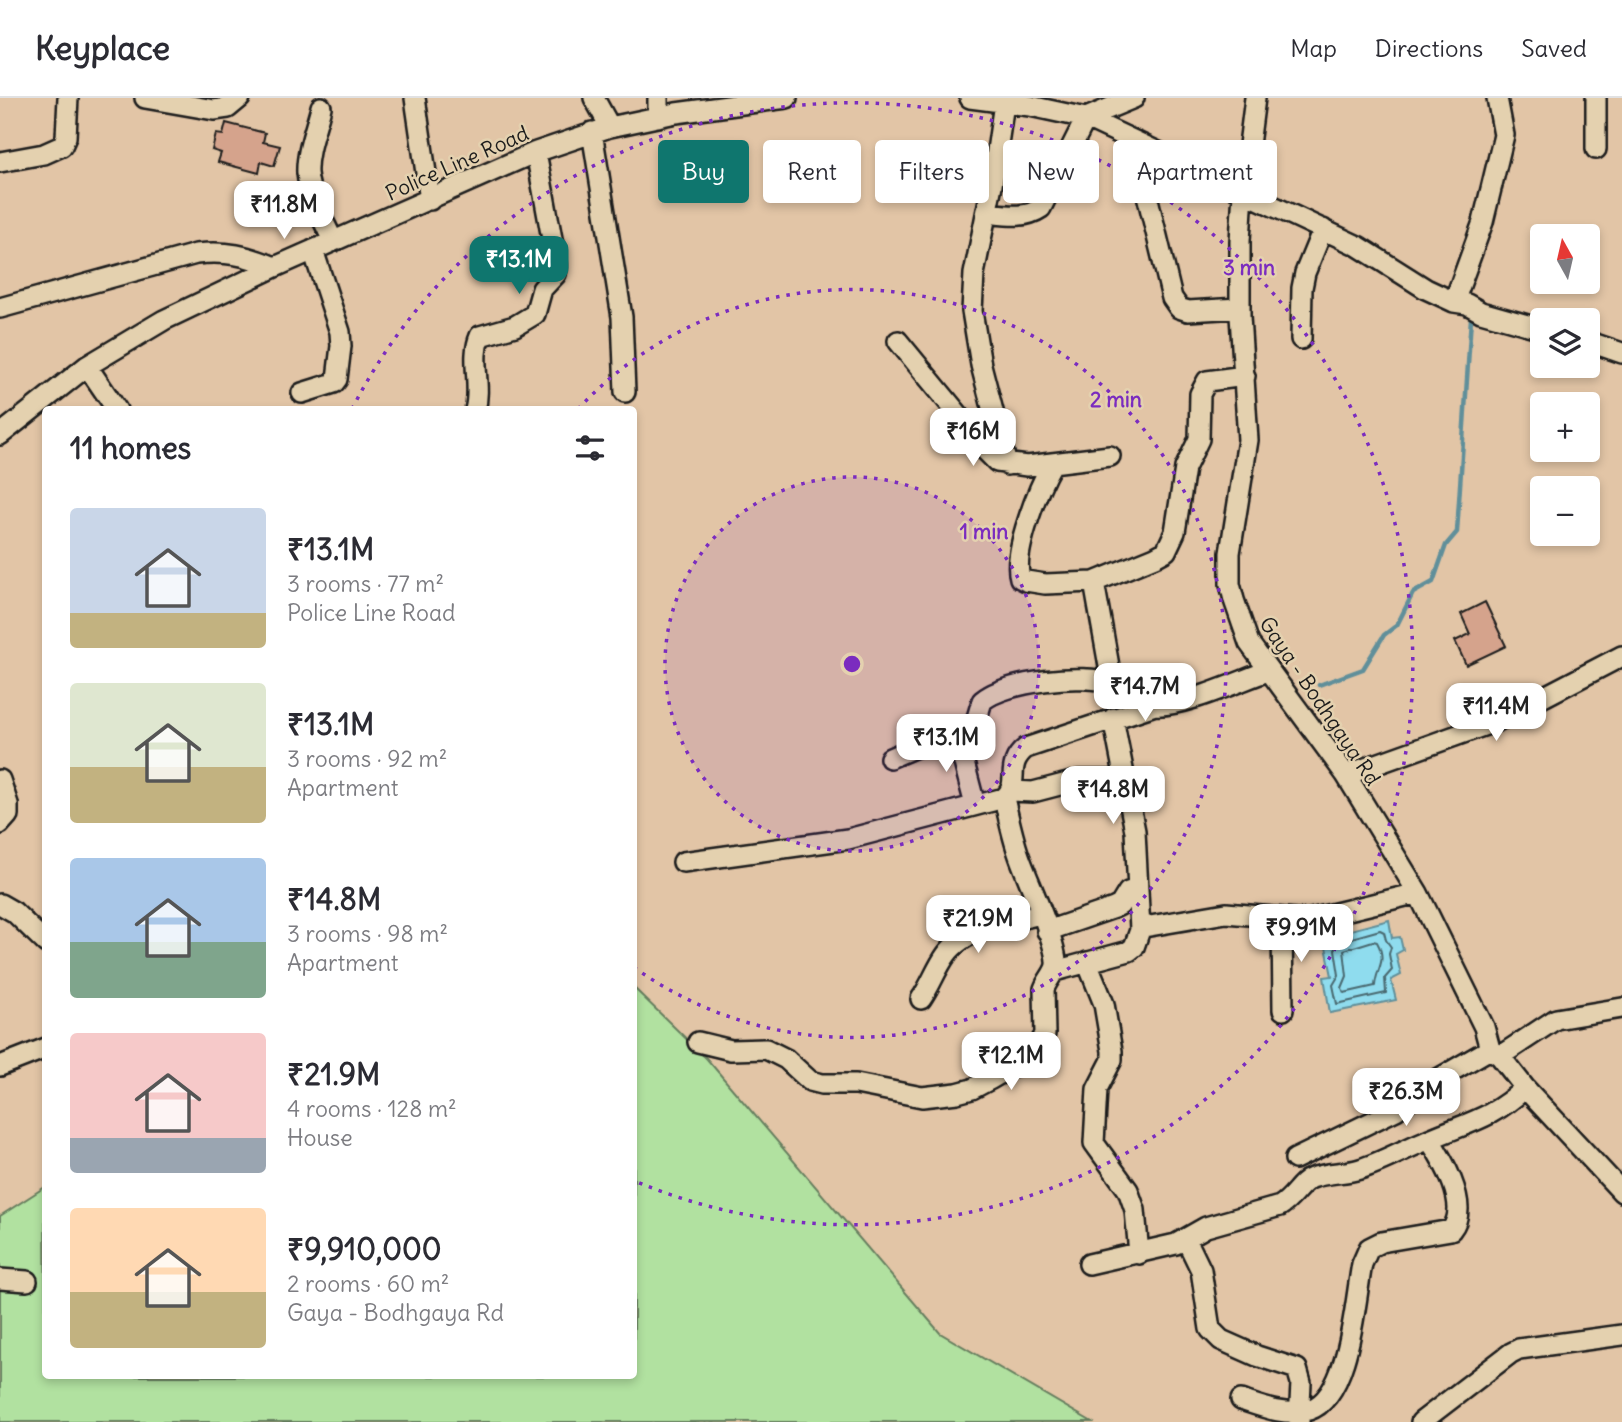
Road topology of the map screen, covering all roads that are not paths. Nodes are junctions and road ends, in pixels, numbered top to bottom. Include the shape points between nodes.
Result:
1 (68, 98) edge
2 (145, 98) edge
3 (240, 98) edge
4 (415, 98) edge
5 (594, 98) edge
6 (787, 98) edge
7 (970, 98) edge
8 (1134, 98) edge
9 (1255, 98) edge
10 (1497, 98) edge
11 (1596, 98) edge
12 (1030, 102) edge
13 (1004, 103) junction
14 (321, 107) dead end
15 (658, 108) edge
16 (1086, 118) junction
17 (601, 130) junction
18 (1133, 140) edge
19 (1250, 140) edge
20 (1595, 149) dead end
21 (536, 152) junction
22 (0, 162) edge
23 (430, 200) junction
24 (1149, 203) edge
25 (1242, 203) edge
26 (1267, 203) edge
27 (987, 213) junction
28 (1323, 229) junction
29 (333, 242) junction
30 (313, 250) junction
31 (275, 267) junction
32 (1454, 302) junction
33 (0, 308) edge
34 (1239, 308) junction
35 (1530, 326) edge
36 (1301, 339) dead end
37 (898, 341) dead end
38 (1600, 346) edge
39 (1622, 354) edge
40 (87, 366) junction
41 (1245, 376) junction
42 (625, 392) dead end
43 (302, 393) dead end
44 (114, 406) edge
45 (475, 406) edge
46 (0, 435) edge
47 (1110, 456) dead end
48 (1007, 464) junction
49 (1052, 464) junction
50 (1094, 582) junction
51 (1622, 656) edge
52 (1268, 671) junction
53 (1112, 683) junction
54 (1154, 705) junction
55 (1113, 718) junction
56 (956, 732) junction
57 (890, 758) dead end
58 (1346, 775) junction
59 (0, 780) edge
60 (1125, 780) junction
61 (1007, 794) junction
62 (975, 805) junction
63 (0, 824) edge
64 (683, 862) dead end
65 (1137, 889) junction
66 (1418, 893) junction
67 (0, 904) edge
68 (1282, 920) junction
69 (1044, 923) junction
70 (1140, 930) junction
71 (42, 939) edge
72 (1087, 962) junction
73 (1055, 971) junction
74 (921, 999) dead end
75 (1622, 1008) edge
76 (1283, 1010) dead end
77 (698, 1042) dead end
78 (42, 1050) edge
79 (1495, 1052) junction
80 (0, 1066) edge
81 (1525, 1088) junction
82 (1429, 1139) junction
83 (1295, 1159) dead end
84 (1622, 1192) edge
85 (1186, 1239) junction
86 (1139, 1254) junction
87 (1089, 1264) dead end
88 (0, 1279) edge
89 (27, 1281) dead end
90 (1622, 1335) edge
91 (1241, 1400) dead end
92 (1299, 1417) edge
93 (1421, 1422) edge

1 - 22 street via 62,146
2 - 3 street via 214,110 228,108
4 - 23 street
5 - 17 street
6 - 15 street
7 - 13 street
8 - 16 street
9 - 19 street, Gaya - Bodhgaya Rd
10 - 32 street via 1504,135 1483,222
11 - 20 street
12 - 13 street
12 - 16 street
13 - 27 street
14 - 29 street via 307,175
15 - 17 street
16 - 18 street
16 - 27 street via 1041,208 1024,216
17 - 21 street, Police Line Road
17 - 42 street via 622,317
21 - 23 street, Police Line Road
21 - 45 street via 556,274 542,289 535,314 515,326 480,336
23 - 29 street, Police Line Road
24 - 34 street via 1172,298 1179,308
25 - 34 street, Gaya - Bodhgaya Rd
26 - 28 street
27 - 48 street via 974,274 972,311
28 - 32 street
28 - 36 street via 1302,288
29 - 30 street, Police Line Road
30 - 31 street, Police Line Road
30 - 43 street via 341,346 334,383
31 - 33 street via 246,255 196,254
31 - 40 street, Police Line Road via 164,320
32 - 35 street
34 - 41 street, Gaya - Bodhgaya Rd
37 - 48 street via 990,457
38 - 39 street
40 - 44 street
40 - 46 street, Police Line Road
41 - 50 street via 1207,381 1203,386 1199,439 1185,468 1175,532 1166,551
41 - 52 street, Gaya - Bodhgaya Rd via 1248,440 1233,527 1230,584 1244,633
47 - 49 street
48 - 49 street
49 - 50 street via 1030,515 1020,578 1045,584
50 - 53 street
51 - 58 street via 1497,721
52 - 54 street via 1187,699
52 - 58 street, Gaya - Bodhgaya Rd
53 - 54 street
53 - 56 street via 1075,679 1013,685 989,695 982,701 978,718
54 - 55 street
55 - 60 street
55 - 61 street via 1026,748 1014,760
56 - 57 street
56 - 62 street
58 - 66 street, Gaya - Bodhgaya Rd
59 - 63 street via 8,804 8,815
60 - 61 street via 1079,780
60 - 65 street via 1135,831
61 - 62 street
61 - 69 street via 1018,853
62 - 64 street via 848,839
65 - 69 street via 1114,908
65 - 70 street
66 - 68 street via 1307,920
66 - 79 street, Gaya - Bodhgaya Rd
67 - 71 street
68 - 70 street via 1226,913
68 - 76 street
69 - 73 street
69 - 74 street via 988,928 956,944
70 - 72 street via 1129,951
72 - 73 street
72 - 86 street via 1104,1004 1112,1051 1097,1089 1094,1143 1128,1190 1135,1210
73 - 77 street via 1044,989 1045,1034 1035,1052 957,1093 922,1097 856,1084 822,1084 810,1081 786,1059 765,1049 731,1050
75 - 79 street via 1556,1019
78 - 80 street
79 - 81 street, Gaya - Bodhgaya Rd
79 - 83 street via 1431,1083 1396,1110
81 - 82 street via 1494,1113
81 - 84 street, Gaya - Bodhgaya Rd
82 - 85 street via 1362,1169 1312,1178 1280,1206 1206,1227
82 - 92 street via 1455,1189 1455,1224 1451,1230 1369,1248 1341,1372 1322,1403
85 - 86 street
85 - 92 street via 1201,1270 1210,1329 1221,1340 1297,1369
86 - 87 street
88 - 89 street
90 - 93 street via 1519,1349
91 - 92 street

